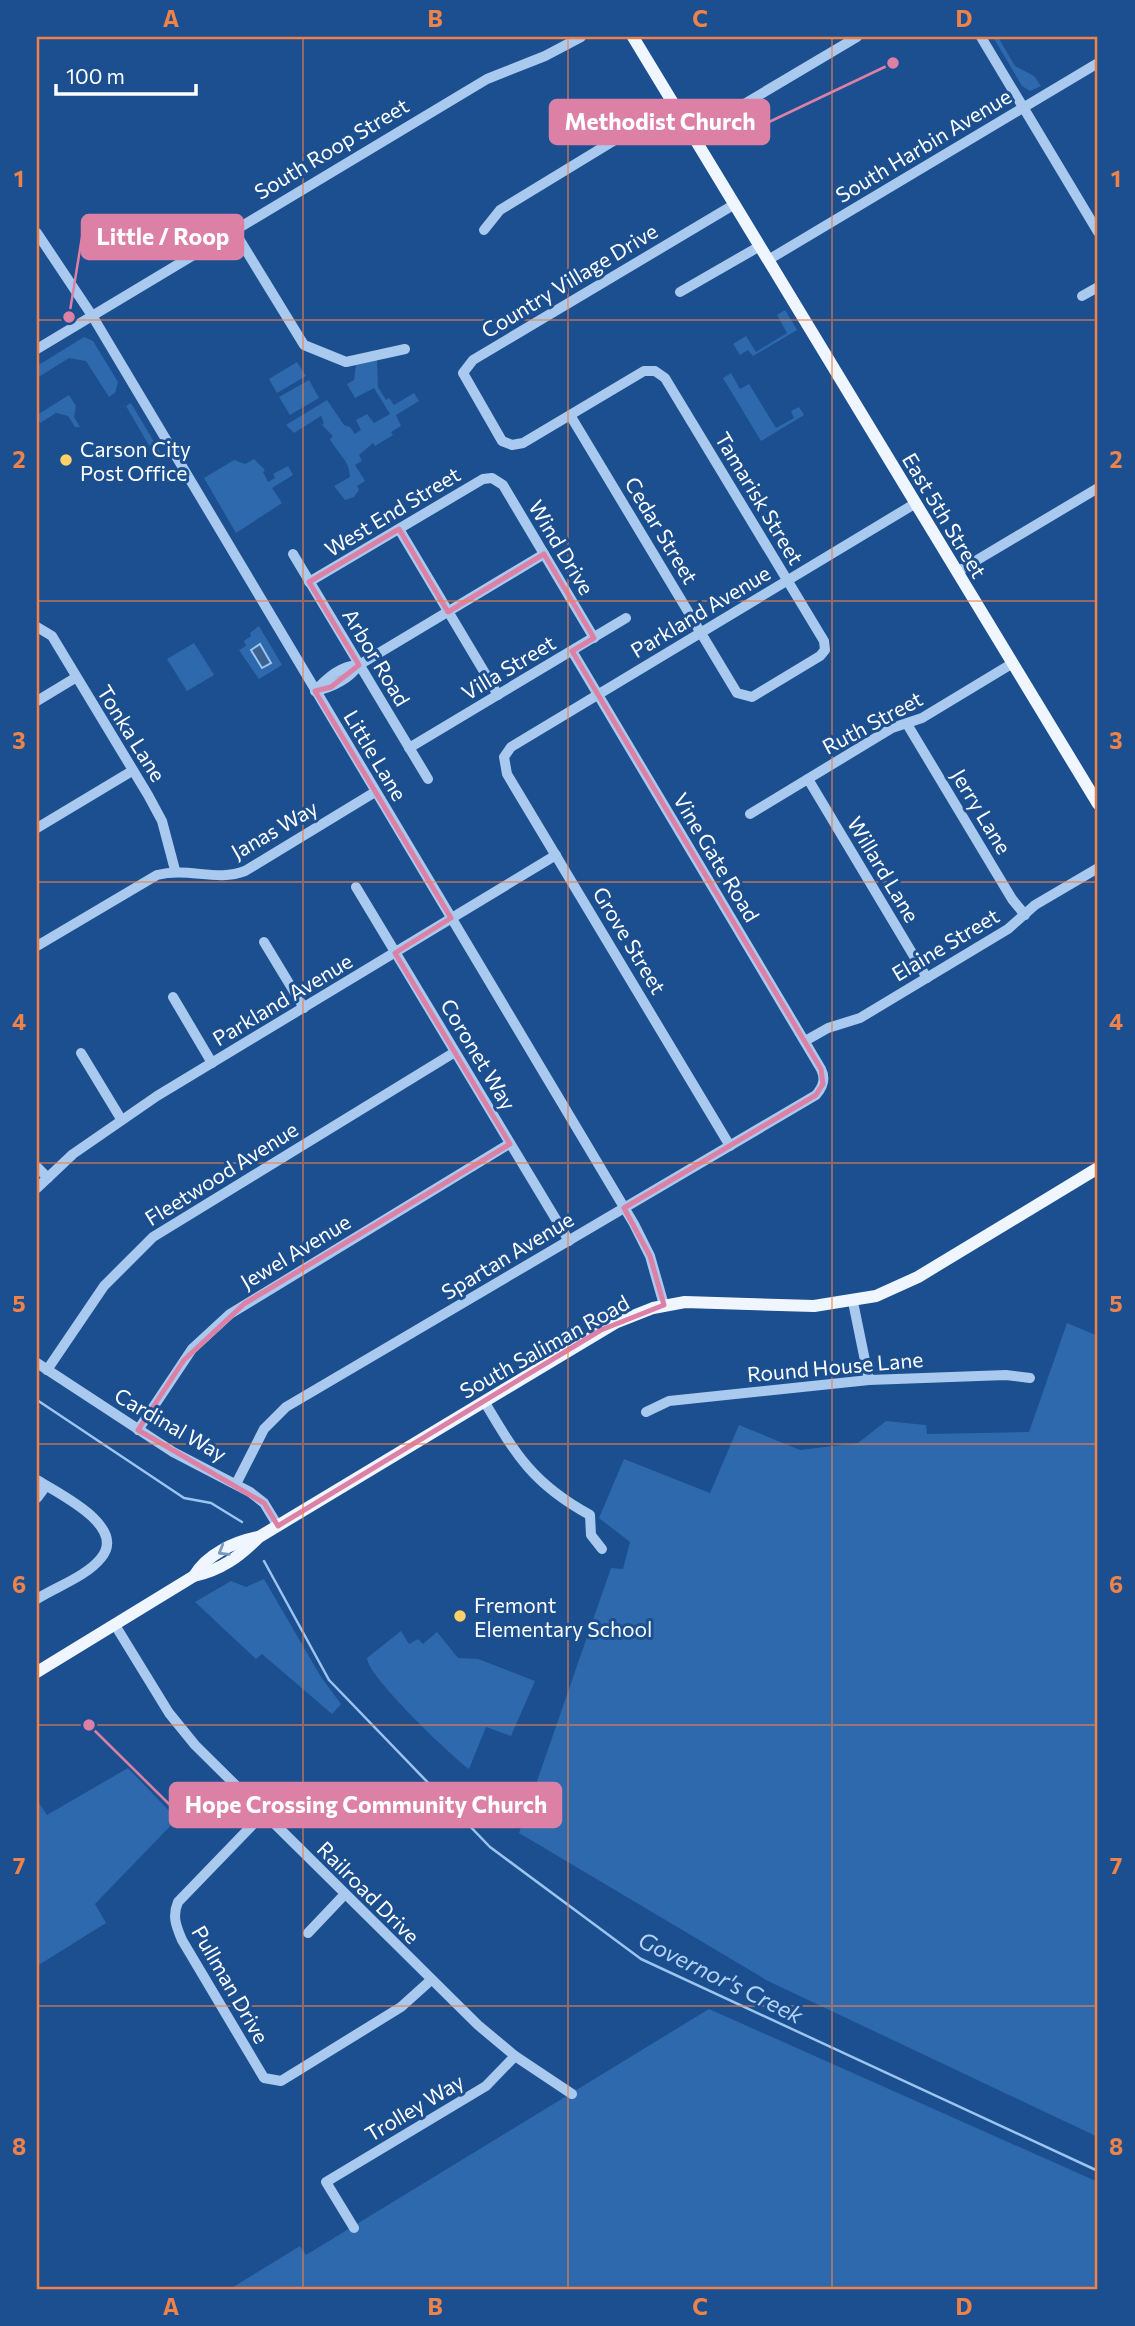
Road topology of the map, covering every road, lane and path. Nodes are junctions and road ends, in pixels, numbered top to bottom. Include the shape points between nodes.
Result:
1 (581, 37) edge
2 (633, 37) edge
3 (856, 37) edge
4 (981, 37) edge
5 (1098, 63) edge
6 (674, 104) junction
7 (1024, 108) junction
8 (692, 135) junction
9 (734, 204) junction
10 (233, 229) junction
11 (484, 230) dead end
12 (1098, 232) edge
13 (37, 233) edge
14 (760, 246) junction
15 (768, 260) junction
16 (1098, 287) edge
17 (680, 292) dead end
18 (1082, 296) dead end
19 (93, 317) junction
20 (37, 349) edge
21 (405, 349) dead end
22 (570, 415) junction
23 (495, 479) joint
24 (1098, 488) edge
25 (916, 503) junction
26 (399, 529) junction
27 (293, 554) dead end
28 (544, 554) junction
29 (957, 572) junction
30 (787, 581) junction
31 (309, 582) junction
32 (448, 612) junction
33 (626, 618) dead end
34 (37, 627) edge
35 (702, 633) junction
36 (594, 638) junction
37 (572, 651) junction
38 (1013, 663) junction
39 (359, 665) junction
40 (75, 678) junction
41 (315, 691) junction
42 (498, 695) junction
43 (598, 695) junction
44 (744, 698) joint
45 (37, 701) edge
46 (907, 724) junction
47 (409, 748) junction
48 (506, 753) joint
49 (132, 771) junction
50 (428, 779) dead end
51 (808, 779) junction
52 (375, 792) junction
53 (1098, 804) edge
54 (750, 814) dead end
55 (37, 828) edge
56 (556, 855) junction
57 (1098, 867) edge
58 (175, 870) junction
59 (355, 887) dead end
60 (1026, 915) junction
61 (451, 918) junction
62 (264, 942) dead end
63 (37, 946) edge
64 (395, 953) junction
65 (927, 978) junction
66 (173, 997) dead end
67 (304, 1008) junction
68 (804, 1041) junction
69 (455, 1052) junction
70 (81, 1053) dead end
71 (212, 1063) junction
72 (823, 1084) joint
73 (121, 1119) junction
74 (509, 1144) junction
75 (730, 1146) junction
76 (37, 1167) edge
77 (1098, 1168) edge
78 (47, 1178) junction
79 (37, 1188) edge
80 (624, 1208) junction
81 (569, 1241) junction
82 (853, 1301) junction
83 (664, 1305) junction
84 (37, 1363) edge
85 (47, 1370) junction
86 (1030, 1378) dead end
87 (869, 1380) junction
88 (484, 1401) junction
89 (646, 1412) dead end
90 (138, 1430) junction
91 (41, 1483) edge
92 (236, 1484) junction
93 (37, 1499) edge
94 (278, 1526) junction
95 (602, 1549) dead end
96 (37, 1599) edge
97 (115, 1625) junction
98 (37, 1672) edge
99 (263, 1814) junction
100 (345, 1894) junction
101 (308, 1933) dead end
102 (431, 1980) junction
103 (515, 2056) junction
104 (572, 2094) dead end
105 (354, 2228) dead end

1 - 10 street, South Roop Street via 487,79
2 - 6 main road, East 5th Street
3 - 8 street
4 - 7 street
5 - 7 street, South Harbin Avenue
6 - 8 main road, East 5th Street
6 - 11 street via 500,210
7 - 12 street
7 - 15 street, South Harbin Avenue
8 - 9 main road, East 5th Street
9 - 14 main road, East 5th Street
9 - 22 street, Country Village Drive via 472,360 463,373 502,441 512,445
10 - 19 street, South Roop Street
10 - 21 street via 304,345 346,362
13 - 19 street, Little Lane
14 - 15 main road, East 5th Street
14 - 17 street
15 - 25 main road, East 5th Street
16 - 18 street
19 - 20 street, South Roop Street
19 - 41 street, Little Lane
22 - 30 street, Tamarisk Street via 644,371 655,371 665,379
22 - 35 street, Cedar Street
23 - 26 street, West End Street via 482,479
23 - 28 street, Wind Drive
24 - 29 street
25 - 29 main road, East 5th Street
25 - 30 street, Parkland Avenue
26 - 31 street, West End Street
26 - 32 street
27 - 31 street, Arbor Road
28 - 32 street
28 - 36 street, Wind Drive
29 - 38 main road, East 5th Street
30 - 35 street, Parkland Avenue
30 - 44 street, Tamarisk Street via 825,650
31 - 39 street, Arbor Road
32 - 39 street
32 - 42 street
33 - 36 street, Villa Street
34 - 40 street, Tonka Lane via 52,636
35 - 43 street, Parkland Avenue
35 - 44 street, Cedar Street via 737,694
36 - 37 street, Villa Street
37 - 42 street, Villa Street
37 - 43 street, Vine Gate Road
38 - 46 street, Ruth Street
38 - 53 main road, East 5th Street
39 - 41 street via 352,675
39 - 47 street, Arbor Road
40 - 45 street
40 - 49 street, Tonka Lane
41 - 52 street, Little Lane
42 - 47 street, Villa Street
43 - 48 street, Parkland Avenue
43 - 68 street, Vine Gate Road
46 - 51 street, Ruth Street
46 - 60 street, Jerry Lane
47 - 50 street, Arbor Road
48 - 56 street, Grove Street via 505,769
49 - 55 street
49 - 58 street, Tonka Lane via 162,821
51 - 54 street, Ruth Street
51 - 65 street, Willard Lane
52 - 58 street, Janas Way via 245,872
52 - 61 street, Little Lane
56 - 61 street, Parkland Avenue
56 - 75 street, Grove Street
57 - 60 street, Elaine Street
58 - 63 street, Janas Way via 157,875
59 - 64 street, Coronet Way
60 - 65 street, Elaine Street
61 - 64 street, Parkland Avenue
61 - 80 street, Little Lane
62 - 67 street
64 - 67 street, Parkland Avenue
64 - 69 street, Coronet Way
65 - 68 street, Elaine Street via 854,1021
66 - 71 street
67 - 71 street, Parkland Avenue
68 - 72 street, Vine Gate Road via 823,1072
69 - 74 street, Coronet Way
69 - 85 street, Fleetwood Avenue via 153,1237 104,1286
70 - 73 street
71 - 73 street, Parkland Avenue
72 - 75 street, Spartan Avenue via 816,1095
73 - 78 street, Parkland Avenue
74 - 81 street, Coronet Way
74 - 90 street, Jewel Avenue via 224,1319 192,1349
75 - 80 street, Spartan Avenue
76 - 78 street
77 - 82 main road, South Saliman Road via 907,1283
78 - 79 street, Parkland Avenue
80 - 81 street, Spartan Avenue
80 - 83 street, Little Lane via 650,1255
81 - 92 street, Spartan Avenue via 286,1407 264,1429
82 - 83 main road, South Saliman Road via 814,1306 707,1300
82 - 87 street
83 - 88 main road, South Saliman Road via 608,1327
84 - 85 street, Cardinal Way
85 - 90 street, Cardinal Way
86 - 87 street, Round House Lane
87 - 89 street, Round House Lane via 668,1401
88 - 94 main road, South Saliman Road
88 - 95 street via 533,1475 590,1515 591,1535
90 - 92 street, Cardinal Way
91 - 93 street
91 - 96 street via 95,1518 104,1529 106,1543 101,1559
92 - 94 street, Cardinal Way via 262,1501
94 - 97 main road, South Saliman Road via 214,1572 194,1576
97 - 98 main road, South Saliman Road
97 - 99 street, Railroad Drive via 169,1713
99 - 100 street, Railroad Drive
99 - 102 street, Pullman Drive via 178,1902 174,1912 182,1940 266,2080 281,2081 401,2007
100 - 101 street
100 - 102 street, Railroad Drive
102 - 103 street, Railroad Drive
103 - 104 street, Railroad Drive
103 - 105 street, Trolley Way via 486,2086 326,2182

